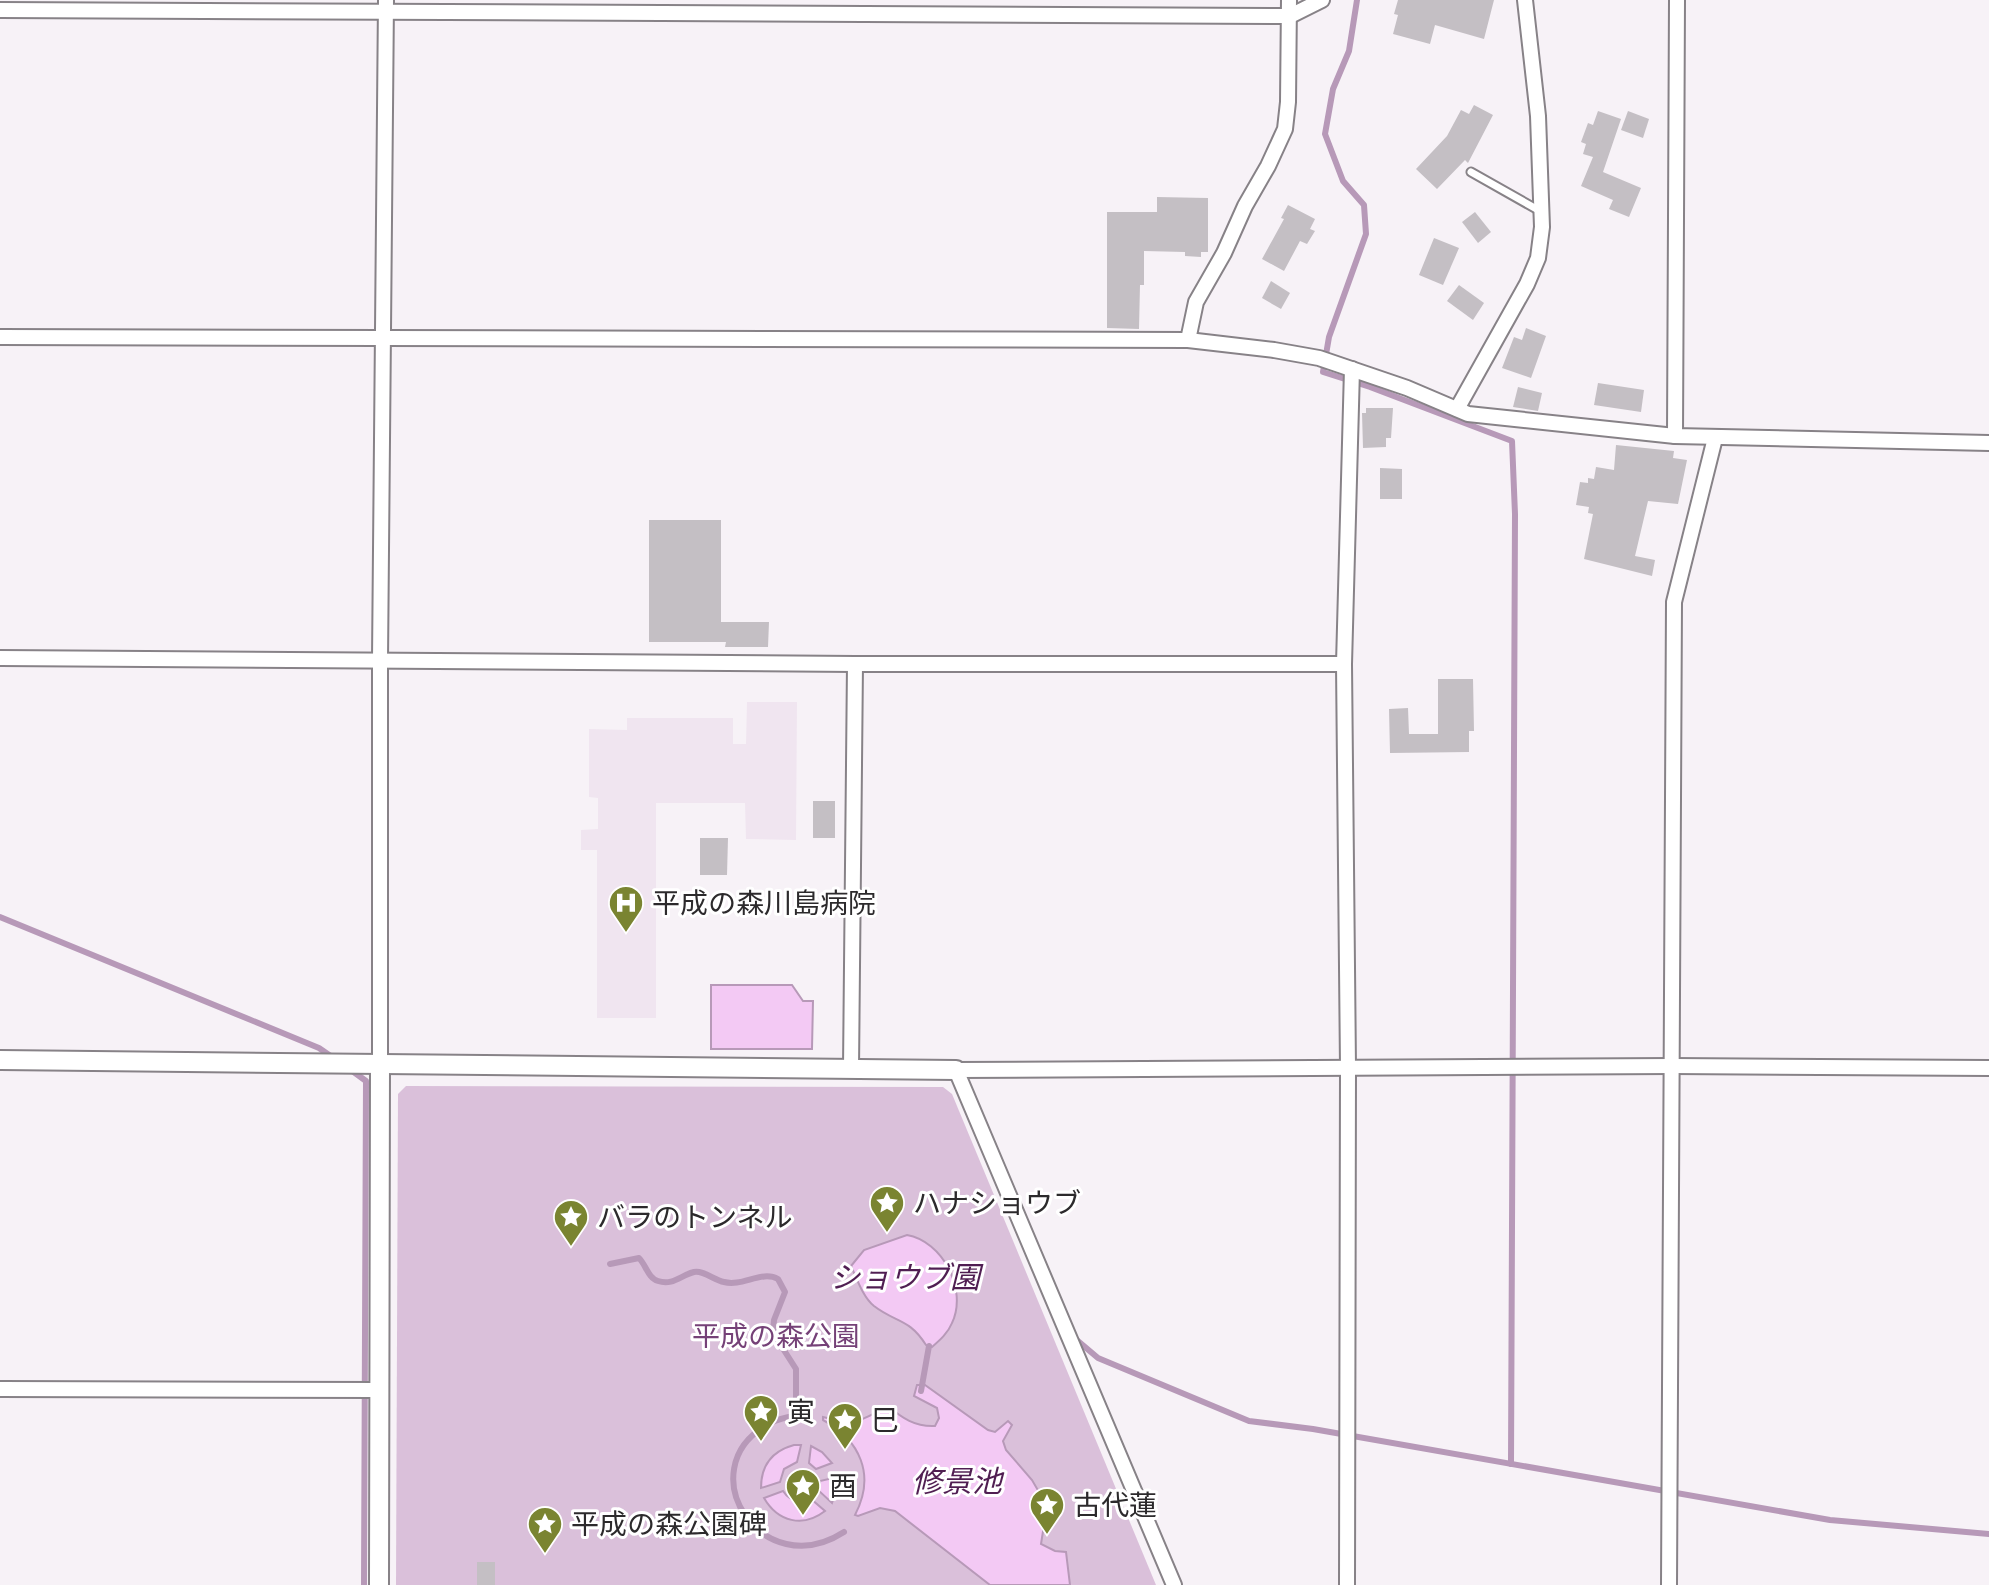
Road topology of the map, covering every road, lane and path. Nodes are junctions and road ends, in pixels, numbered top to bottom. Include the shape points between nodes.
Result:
1 (1289, 0) edge
2 (1322, 0) edge
3 (1525, 0) edge
4 (1677, 0) edge
5 (386, 6) edge
6 (0, 10) edge
7 (1290, 16) junction
8 (1471, 172) dead end
9 (1542, 212) junction
10 (0, 337) edge
11 (384, 337) junction
12 (1188, 340) junction
13 (1352, 369) junction
14 (1457, 409) junction
15 (1675, 436) junction
16 (1715, 438) junction
17 (1989, 443) edge
18 (0, 658) edge
19 (380, 660) junction
20 (855, 664) junction
21 (1344, 664) junction
22 (0, 1060) edge
23 (380, 1063) junction
24 (1673, 1066) junction
25 (851, 1068) junction
26 (1348, 1068) junction
27 (1989, 1068) edge
28 (956, 1070) junction
29 (0, 1389) edge
30 (379, 1390) junction
31 (379, 1585) edge
32 (1174, 1585) edge
33 (1347, 1585) edge
34 (1669, 1585) edge

1 - 7 street
2 - 7 street
3 - 9 street
4 - 15 street
5 - 6 street
5 - 7 street
5 - 11 street
7 - 12 street via 1285,129 1196,302
8 - 9 lane
9 - 14 street via 1538,258 1527,284
10 - 11 street
11 - 12 street
11 - 19 street
12 - 13 street via 1274,350
13 - 14 street
13 - 21 street
14 - 15 street
15 - 16 street
16 - 17 street
16 - 24 street via 1674,602
18 - 19 street
19 - 20 street
19 - 23 street
20 - 21 street
20 - 25 street
21 - 26 street
22 - 23 street
23 - 25 street
23 - 30 street
24 - 26 street
24 - 27 street
24 - 34 street
25 - 28 street
26 - 28 street
26 - 33 street
28 - 32 street
29 - 30 street
30 - 31 street

